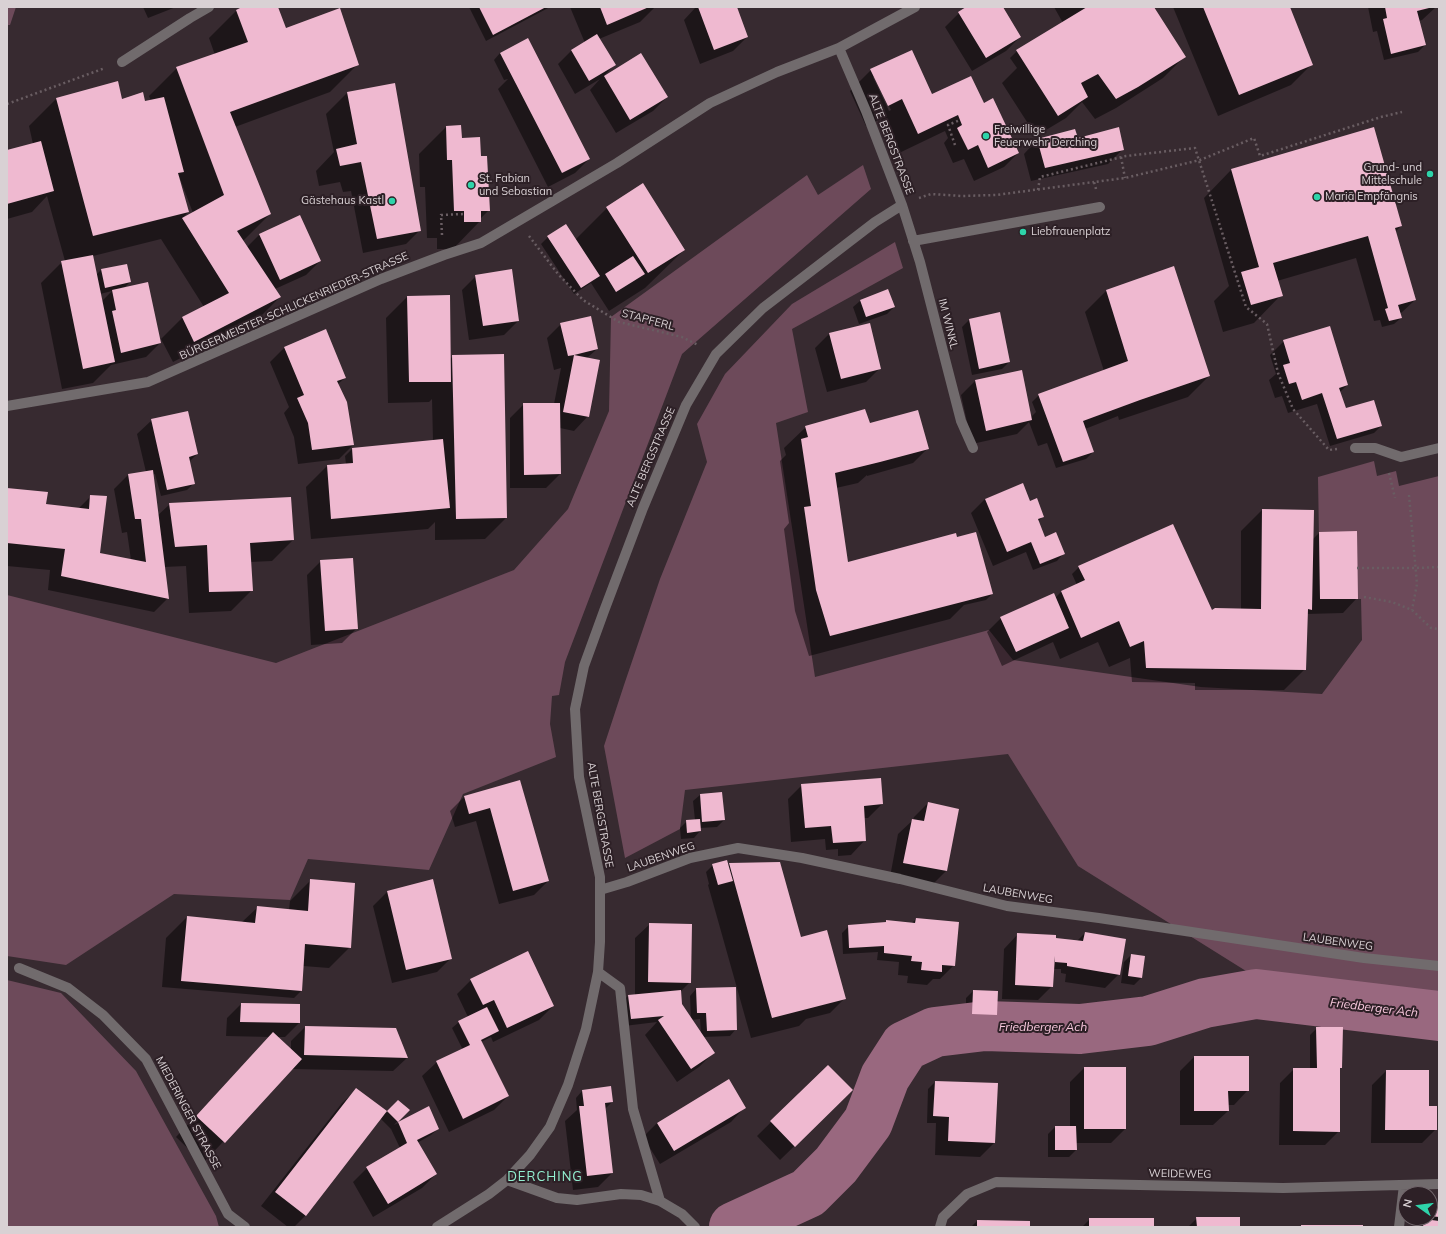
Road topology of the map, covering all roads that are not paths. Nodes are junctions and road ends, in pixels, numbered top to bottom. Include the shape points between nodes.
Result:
1 (209, 7) edge
2 (915, 7) edge
3 (839, 48) junction
4 (122, 62) road end
5 (902, 205) junction
6 (1100, 207) dead end
7 (913, 241) junction
8 (7, 406) edge
9 (973, 448) dead end
10 (1355, 448) road end
11 (1439, 448) edge
12 (600, 890) junction
13 (1439, 966) edge
14 (19, 968) dead end
15 (598, 972) junction
16 (508, 1180) junction
17 (1439, 1184) edge
18 (1404, 1185) junction
19 (660, 1201) junction
20 (694, 1226) edge
21 (245, 1227) edge
22 (436, 1227) edge
23 (940, 1227) edge
24 (1400, 1227) edge

1 - 4 street
2 - 3 street, BÜRGERMEISTER-SCHLICKENRIEDER-STRASSE
3 - 5 street, ALTE BERGSTRASSE
3 - 8 street, BÜRGERMEISTER-SCHLICKENRIEDER-STRASSE via 777,72 710,104 481,244 381,279 148,382
5 - 7 street, IM WINKL
5 - 12 street, ALTE BERGSTRASSE via 875,222 763,308 716,354 686,404 643,508 584,666 575,709 579,777 600,877
6 - 7 street
7 - 9 street, IM WINKL via 961,421
10 - 11 street via 1375,448 1401,457
12 - 13 street, LAUBENWEG via 690,858 738,848 900,879 1007,906 1364,958
12 - 15 street, ALTE BERGSTRASSE
14 - 21 street, MIEDERINGER STRASSE via 68,988 103,1015 146,1059 228,1214
15 - 16 street, ALTE BERGSTRASSE via 586,1029 568,1085 550,1127
15 - 19 street via 620,988 633,1109
16 - 19 street via 556,1198 577,1200 620,1194 641,1195
16 - 22 street, ALTE BERGSTRASSE
17 - 18 street, WEIDEWEG
18 - 23 street, WEIDEWEG via 1283,1188 996,1182 967,1194 943,1217
18 - 24 street
19 - 20 street via 682,1214

